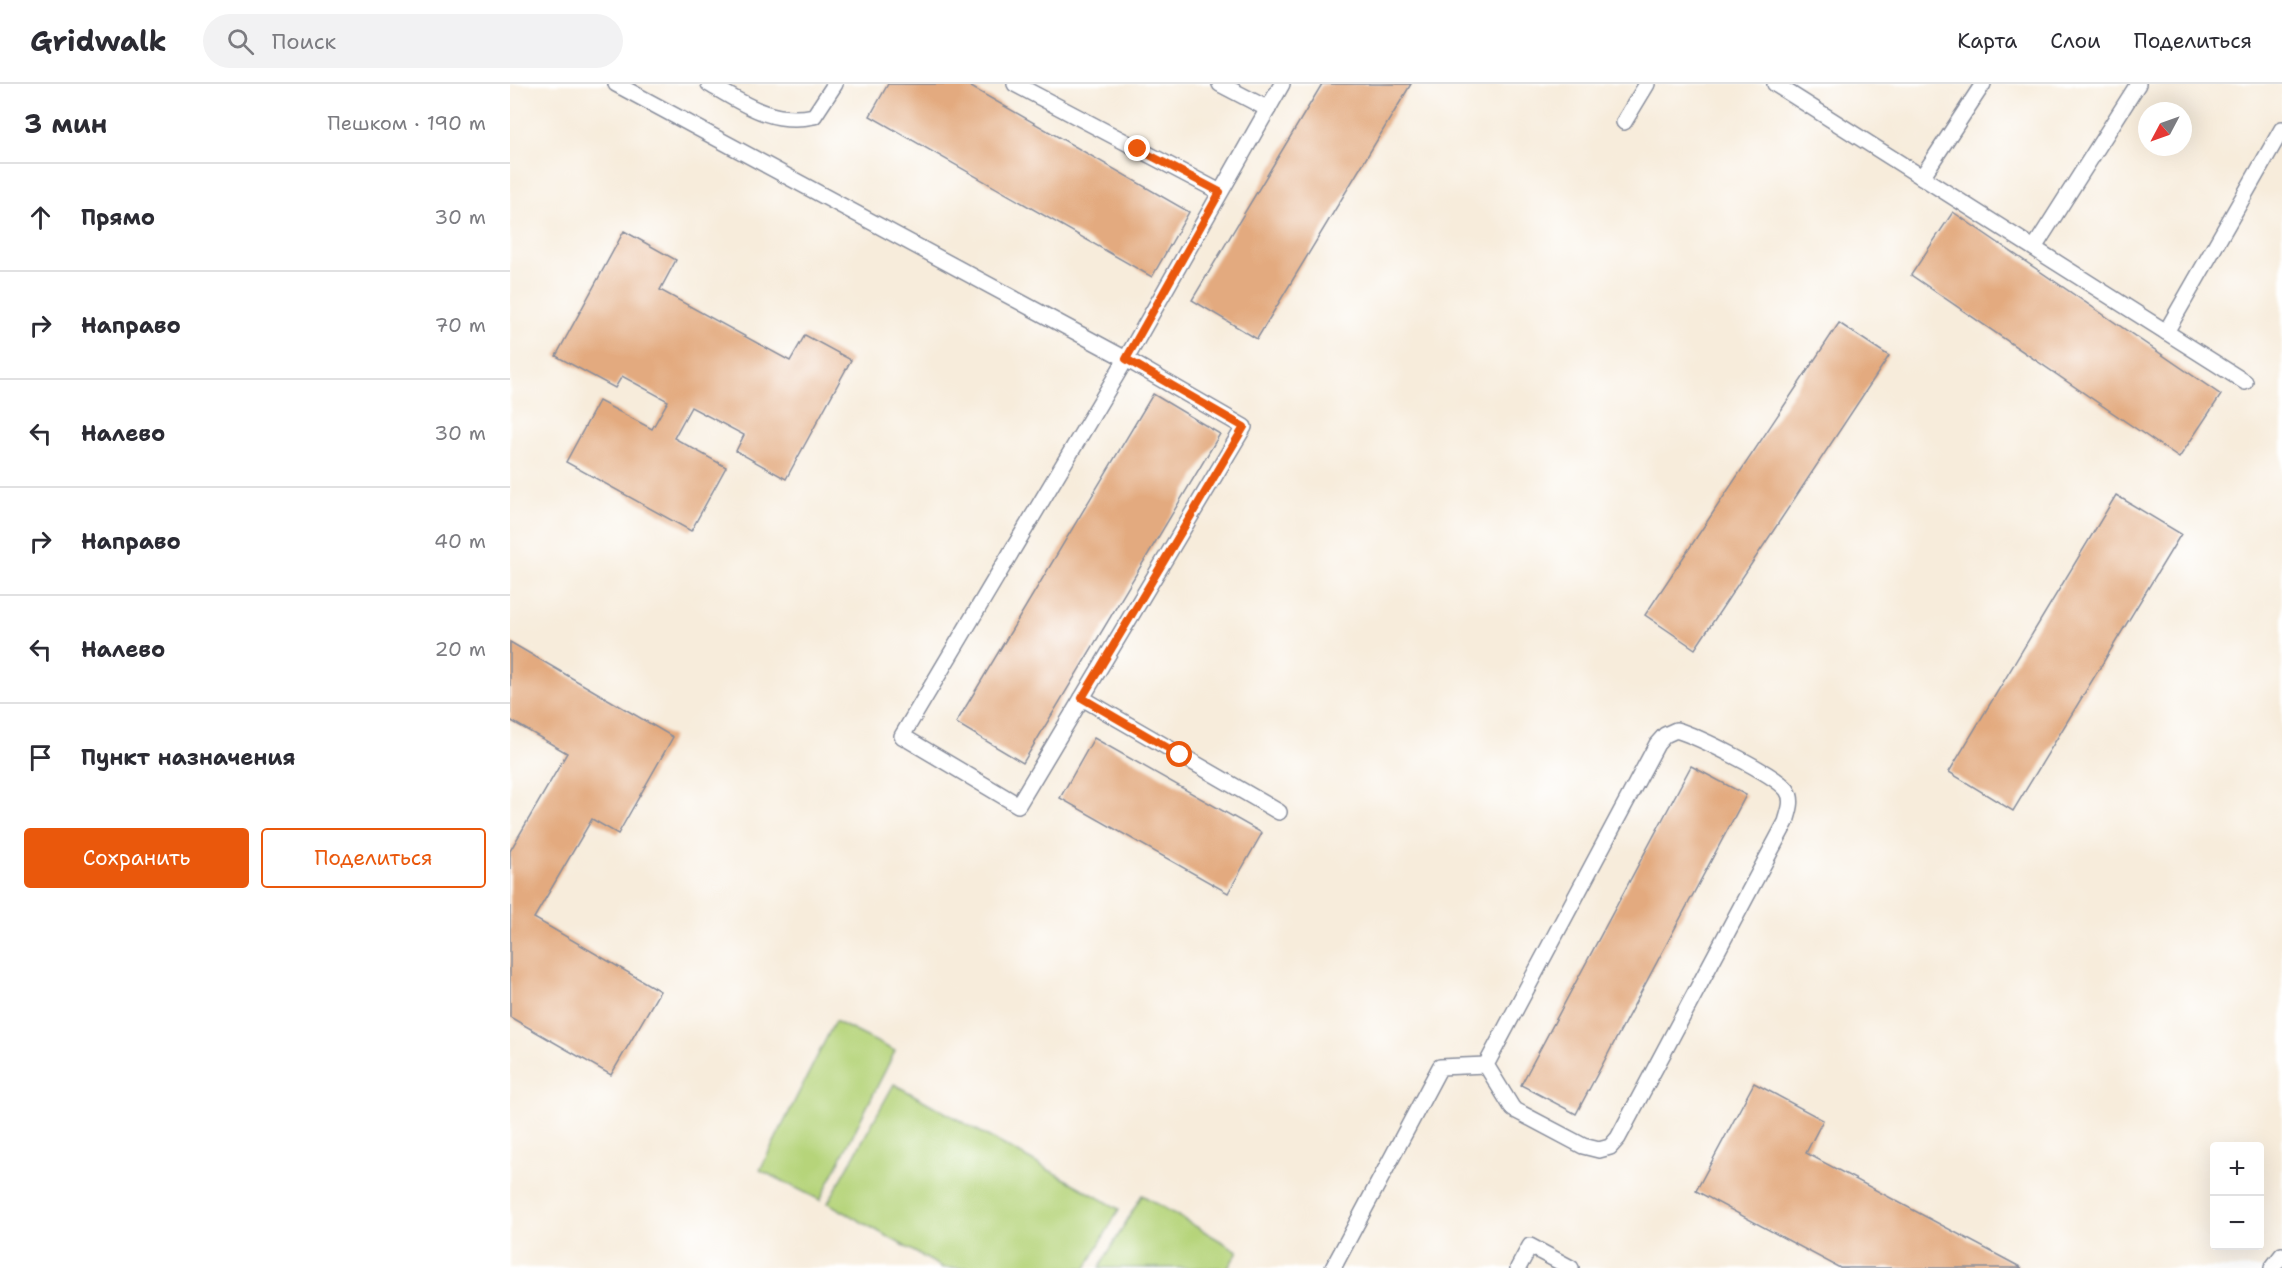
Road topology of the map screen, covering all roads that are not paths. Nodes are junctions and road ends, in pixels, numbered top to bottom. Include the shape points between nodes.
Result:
1 (616, 84) edge
2 (709, 84) edge
3 (835, 84) edge
4 (1014, 84) edge
5 (1220, 84) edge
6 (1282, 84) edge
7 (1647, 84) edge
8 (1775, 84) edge
9 (1983, 84) edge
10 (2138, 84) edge
11 (1268, 109) junction
12 (1624, 123) dead end
13 (2282, 129) edge
14 (1922, 177) junction
15 (1220, 192) junction
16 (2034, 248) junction
17 (2166, 332) junction
18 (1126, 359) junction
19 (2245, 382) dead end
20 (1082, 698) junction
21 (1279, 812) dead end
22 (1486, 1065) junction
23 (2282, 1255) edge
24 (1333, 1268) edge
25 (1518, 1268) edge
26 (1571, 1268) edge
27 (2272, 1268) edge

1 - 18 lane
2 - 3 lane via 755,111 782,119 814,116
4 - 15 lane
5 - 11 lane
6 - 11 lane
7 - 12 lane
8 - 14 lane
9 - 14 lane
10 - 16 lane
11 - 15 lane
13 - 17 lane
14 - 16 lane
15 - 18 lane
16 - 17 lane
17 - 19 lane
18 - 20 lane via 1244,427
18 - 20 lane via 902,736 1017,805
20 - 21 lane
22 - 22 lane via 1665,735 1676,730 1691,734 1772,777 1787,791 1791,804 1786,822 1610,1147 1599,1150 1583,1146 1513,1108
22 - 24 lane via 1440,1067
23 - 27 lane
25 - 26 lane via 1530,1246

